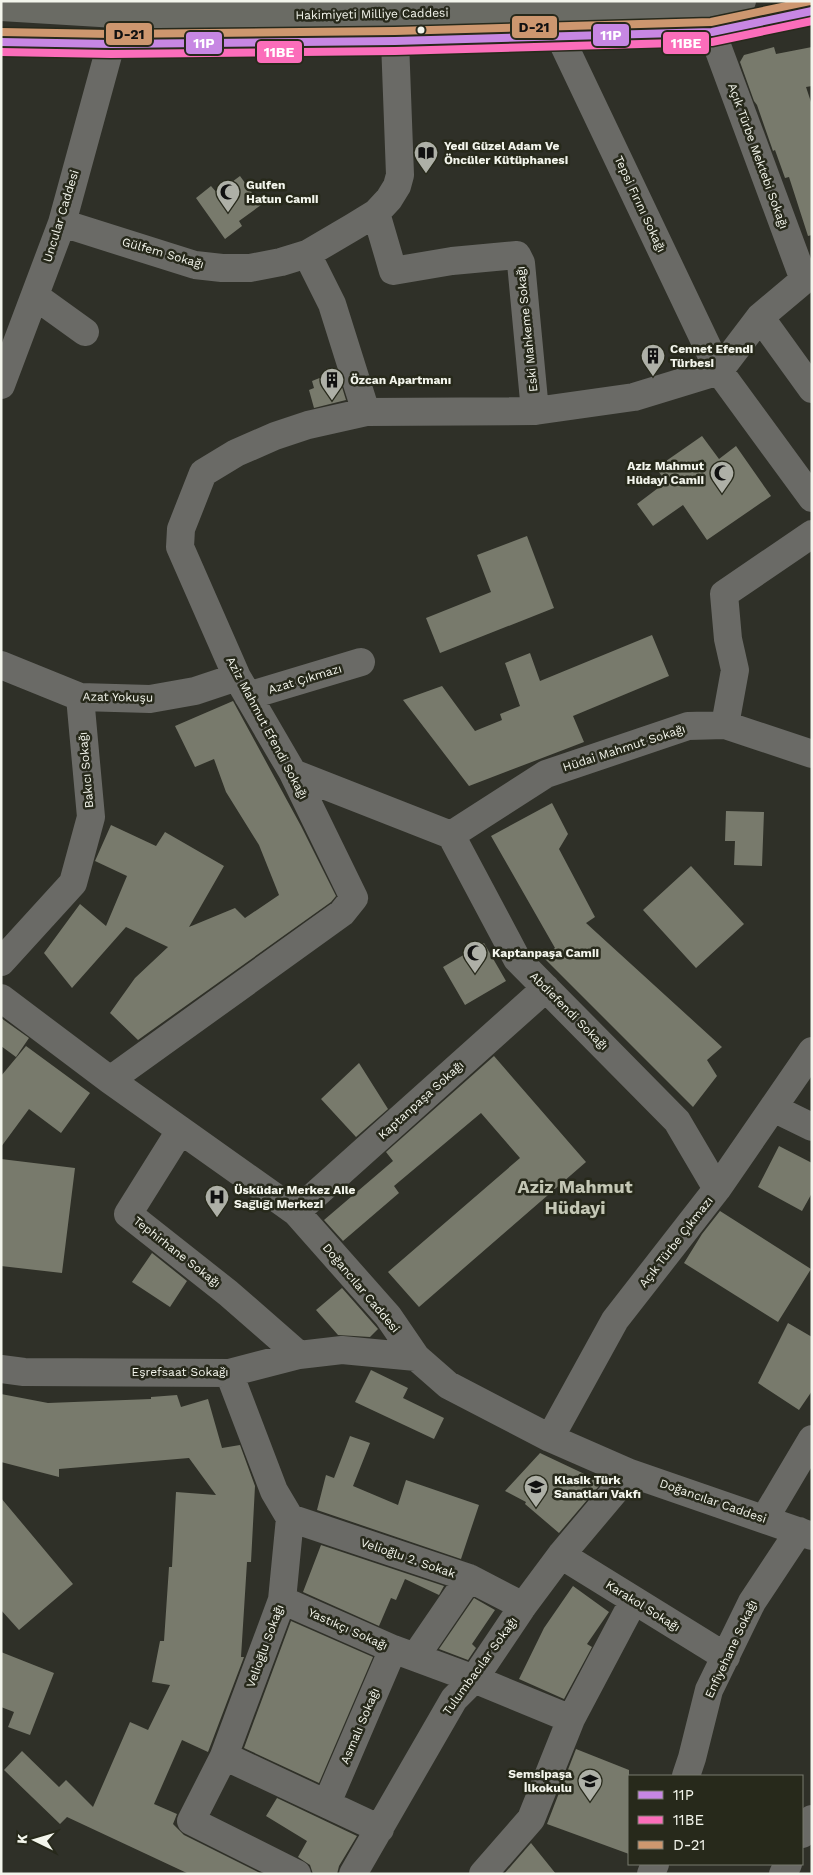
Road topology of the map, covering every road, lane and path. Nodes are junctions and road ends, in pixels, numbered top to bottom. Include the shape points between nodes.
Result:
1 (742, 1) edge
2 (13, 5) edge
3 (133, 8) edge
4 (353, 8) edge
5 (812, 11) edge
6 (712, 32) junction
7 (560, 36) junction
8 (396, 41) junction
9 (1, 42) edge
10 (111, 44) junction
11 (376, 213) junction
12 (62, 223) junction
13 (306, 254) junction
14 (808, 278) edge
15 (35, 296) junction
16 (760, 317) junction
17 (85, 332) dead end
18 (719, 372) junction
19 (1, 385) edge
20 (812, 389) edge
21 (536, 411) junction
22 (366, 412) junction
23 (812, 498) edge
24 (812, 534) edge
25 (362, 662) dead end
26 (1, 665) edge
27 (242, 686) junction
28 (80, 697) junction
29 (726, 725) junction
30 (812, 754) edge
31 (292, 773) junction
32 (451, 835) junction
33 (1, 962) edge
34 (546, 988) junction
35 (1, 998) edge
36 (812, 1051) edge
37 (110, 1080) junction
38 (773, 1108) junction
39 (812, 1127) edge
40 (180, 1131) junction
41 (717, 1189) junction
42 (296, 1212) junction
43 (299, 1355) junction
44 (416, 1357) junction
45 (1, 1368) edge
46 (229, 1373) junction
47 (550, 1438) junction
48 (812, 1439) edge
49 (630, 1473) junction
50 (290, 1518) junction
51 (765, 1518) junction
52 (805, 1534) edge
53 (561, 1555) junction
54 (469, 1578) junction
55 (282, 1600) junction
56 (634, 1600) junction
57 (523, 1606) junction
58 (404, 1653) junction
59 (726, 1657) junction
60 (474, 1679) junction
61 (571, 1719) junction
62 (224, 1756) junction
63 (687, 1775) edge
64 (327, 1803) junction
65 (380, 1829) junction
66 (297, 1874) edge
67 (353, 1874) edge
68 (483, 1874) edge

1 - 4 main road, Hakimiyeti Milliye Caddesi via 730,6 682,9
2 - 3 main road, Hakimiyeti Milliye Caddesi
3 - 4 main road, Hakimiyeti Milliye Caddesi
5 - 6 main road
6 - 7 main road
6 - 14 street, Açık Türbe Mektebi Sokağı
7 - 8 main road
7 - 18 street, Tepsi Fırını Sokağı
8 - 10 main road
8 - 11 street via 400,175 389,199
9 - 10 main road
10 - 12 street, Uncular Caddesi
11 - 13 street
11 - 21 street, Eski Mahkeme Sokağı via 393,271 517,255 521,263
12 - 13 street, Gülfem Sokağı via 195,264 222,268 250,268
12 - 15 street, Uncular Caddesi
13 - 22 street via 332,304
14 - 16 street
15 - 17 street
15 - 19 street, Uncular Caddesi
16 - 18 street
16 - 20 street
18 - 21 street, Aziz Mahmut Efendi Sokağı via 634,397
18 - 23 street, Tepsi Fırını Sokağı
21 - 22 street, Aziz Mahmut Efendi Sokağı
22 - 27 street, Aziz Mahmut Efendi Sokağı via 276,436 236,453 203,473 181,529 180,547
24 - 29 street via 724,594 735,670
25 - 27 street, Azat Çıkmazı
26 - 28 street, Azat Yokuşu
27 - 28 street, Azat Yokuşu via 150,699
27 - 31 street, Aziz Mahmut Efendi Sokağı
28 - 33 street, Bakıcı Sokağı via 91,817 73,883
29 - 30 street, Hüdai Mahmut Sokağı
29 - 32 street, Hüdai Mahmut Sokağı via 688,726 546,774
31 - 32 street
31 - 37 street, Aziz Mahmut Efendi Sokağı via 354,898 342,913
32 - 34 street, Abdiefendi Sokağı via 517,959
34 - 41 street, Abdiefendi Sokağı via 678,1121
34 - 42 street, Kaptanpaşa Sokağı
35 - 37 street, Doğancılar Caddesi
36 - 38 street, Açık Türbe Çıkmazı
37 - 40 street, Doğancılar Caddesi
38 - 39 street
38 - 41 street, Açık Türbe Çıkmazı
40 - 42 street, Doğancılar Caddesi
40 - 43 street, Tephirhane Sokağı via 128,1214 228,1293
41 - 47 street, Açık Türbe Çıkmazı via 615,1320
42 - 44 street, Doğancılar Caddesi via 388,1316
43 - 44 street, Eşrefsaat Sokağı via 342,1350
43 - 46 street, Eşrefsaat Sokağı
44 - 47 street, Doğancılar Caddesi via 448,1385
45 - 46 street, Eşrefsaat Sokağı via 24,1372
46 - 50 street via 274,1490
47 - 49 street, Doğancılar Caddesi
48 - 51 street
49 - 51 street, Doğancılar Caddesi
49 - 53 street, Tulumbacılar Sokağı
50 - 54 street, Velioğlu 2. Sokak
50 - 55 street, Velioğlu Sokağı
51 - 52 street, Doğancılar Caddesi
52 - 59 street, Enfiyehane Sokağı via 752,1602
53 - 56 street, Karakol Sokağı
53 - 57 street, Tulumbacılar Sokağı
54 - 57 street, Velioğlu 2. Sokak
54 - 58 street
55 - 58 street, Yastıkçı Sokağı
55 - 62 street, Velioğlu Sokağı
56 - 59 street, Karakol Sokağı
56 - 61 street
57 - 60 street, Tulumbacılar Sokağı
58 - 60 street, Yastıkçı Sokağı
58 - 64 street, Asmalı Sokağı
59 - 63 street, Enfiyehane Sokağı via 710,1690
60 - 61 street, Yastıkçı Sokağı
60 - 65 street, Tulumbacılar Sokağı via 454,1699
61 - 68 street via 531,1819
62 - 64 street
62 - 66 street, Velioğlu Sokağı via 191,1821
64 - 65 street
65 - 67 street, Tulumbacılar Sokağı

